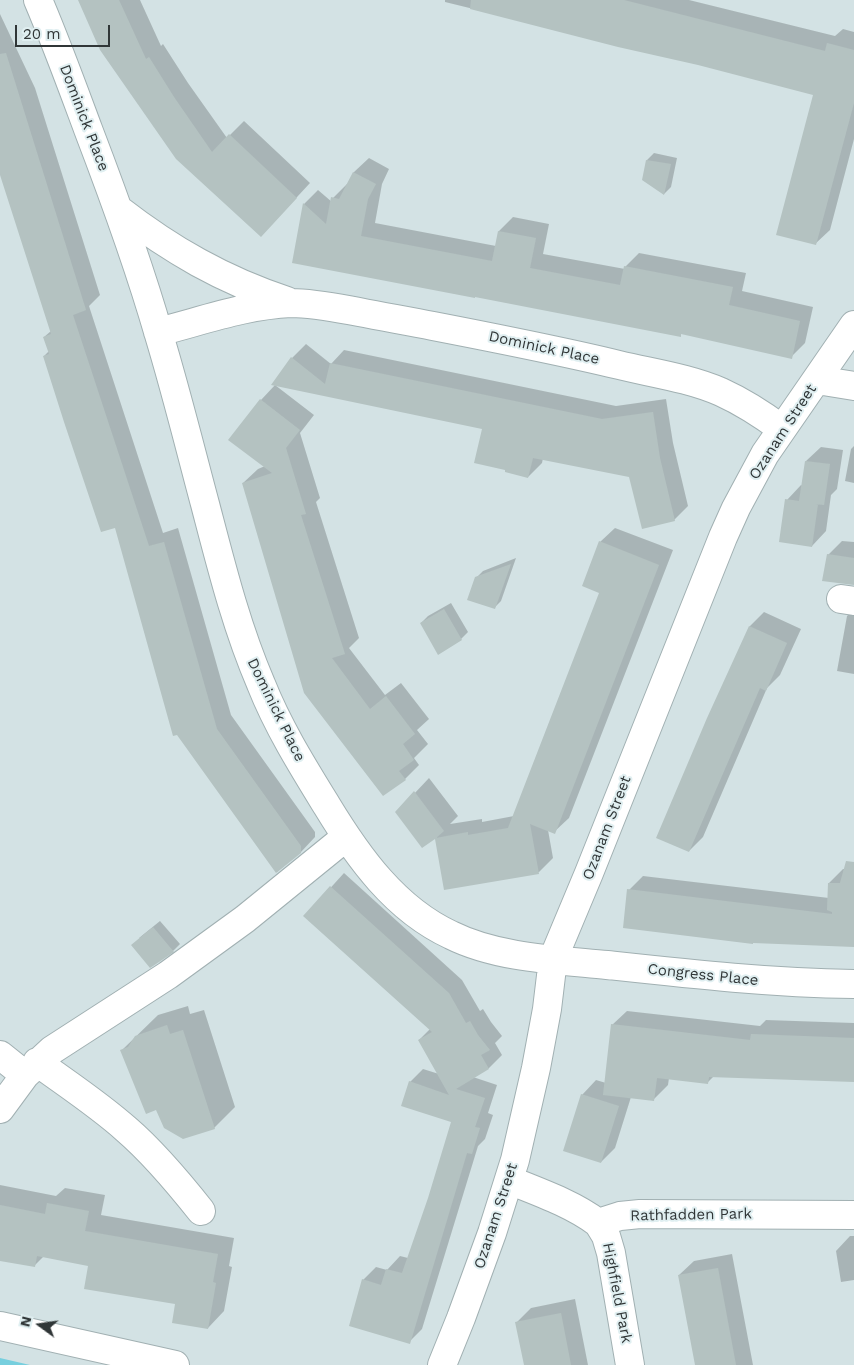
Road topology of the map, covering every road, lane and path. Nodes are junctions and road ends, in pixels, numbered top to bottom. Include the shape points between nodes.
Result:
1 (38, 0) edge
2 (118, 209) junction
3 (293, 303) junction
4 (854, 325) edge
5 (158, 332) junction
6 (817, 380) junction
7 (854, 386) edge
8 (782, 430) junction
9 (346, 837) junction
10 (553, 959) junction
11 (854, 984) edge
12 (0, 1055) edge
13 (31, 1068) junction
14 (0, 1109) edge
15 (510, 1180) junction
16 (201, 1211) dead end
17 (854, 1215) edge
18 (598, 1223) junction
19 (0, 1326) edge
20 (175, 1365) edge
21 (442, 1365) edge
22 (630, 1365) edge

1 - 2 street, Dominick Place
2 - 3 street, Dominick Place via 204,267
2 - 5 street, Dominick Place
3 - 5 street, Dominick Place via 238,310
3 - 8 street, Dominick Place via 344,309 496,338 692,382 742,403
4 - 6 street, Ozanam Street
5 - 9 street, Dominick Place via 243,639 285,734
6 - 7 street
6 - 8 street, Ozanam Street
8 - 10 street, Ozanam Street via 765,454 723,537
9 - 10 street, Dominick Place via 394,896 433,926 483,947
9 - 13 street via 244,919 148,988 66,1040
10 - 11 street, Congress Place via 746,980
10 - 15 street, Ozanam Street via 536,1068
12 - 13 street
13 - 14 street
13 - 16 street via 99,1106 127,1129 175,1178
15 - 18 street
15 - 21 street, Ozanam Street
17 - 18 street, Rathfadden Park via 640,1214
18 - 22 street, Highfield Park via 612,1253
19 - 20 street

